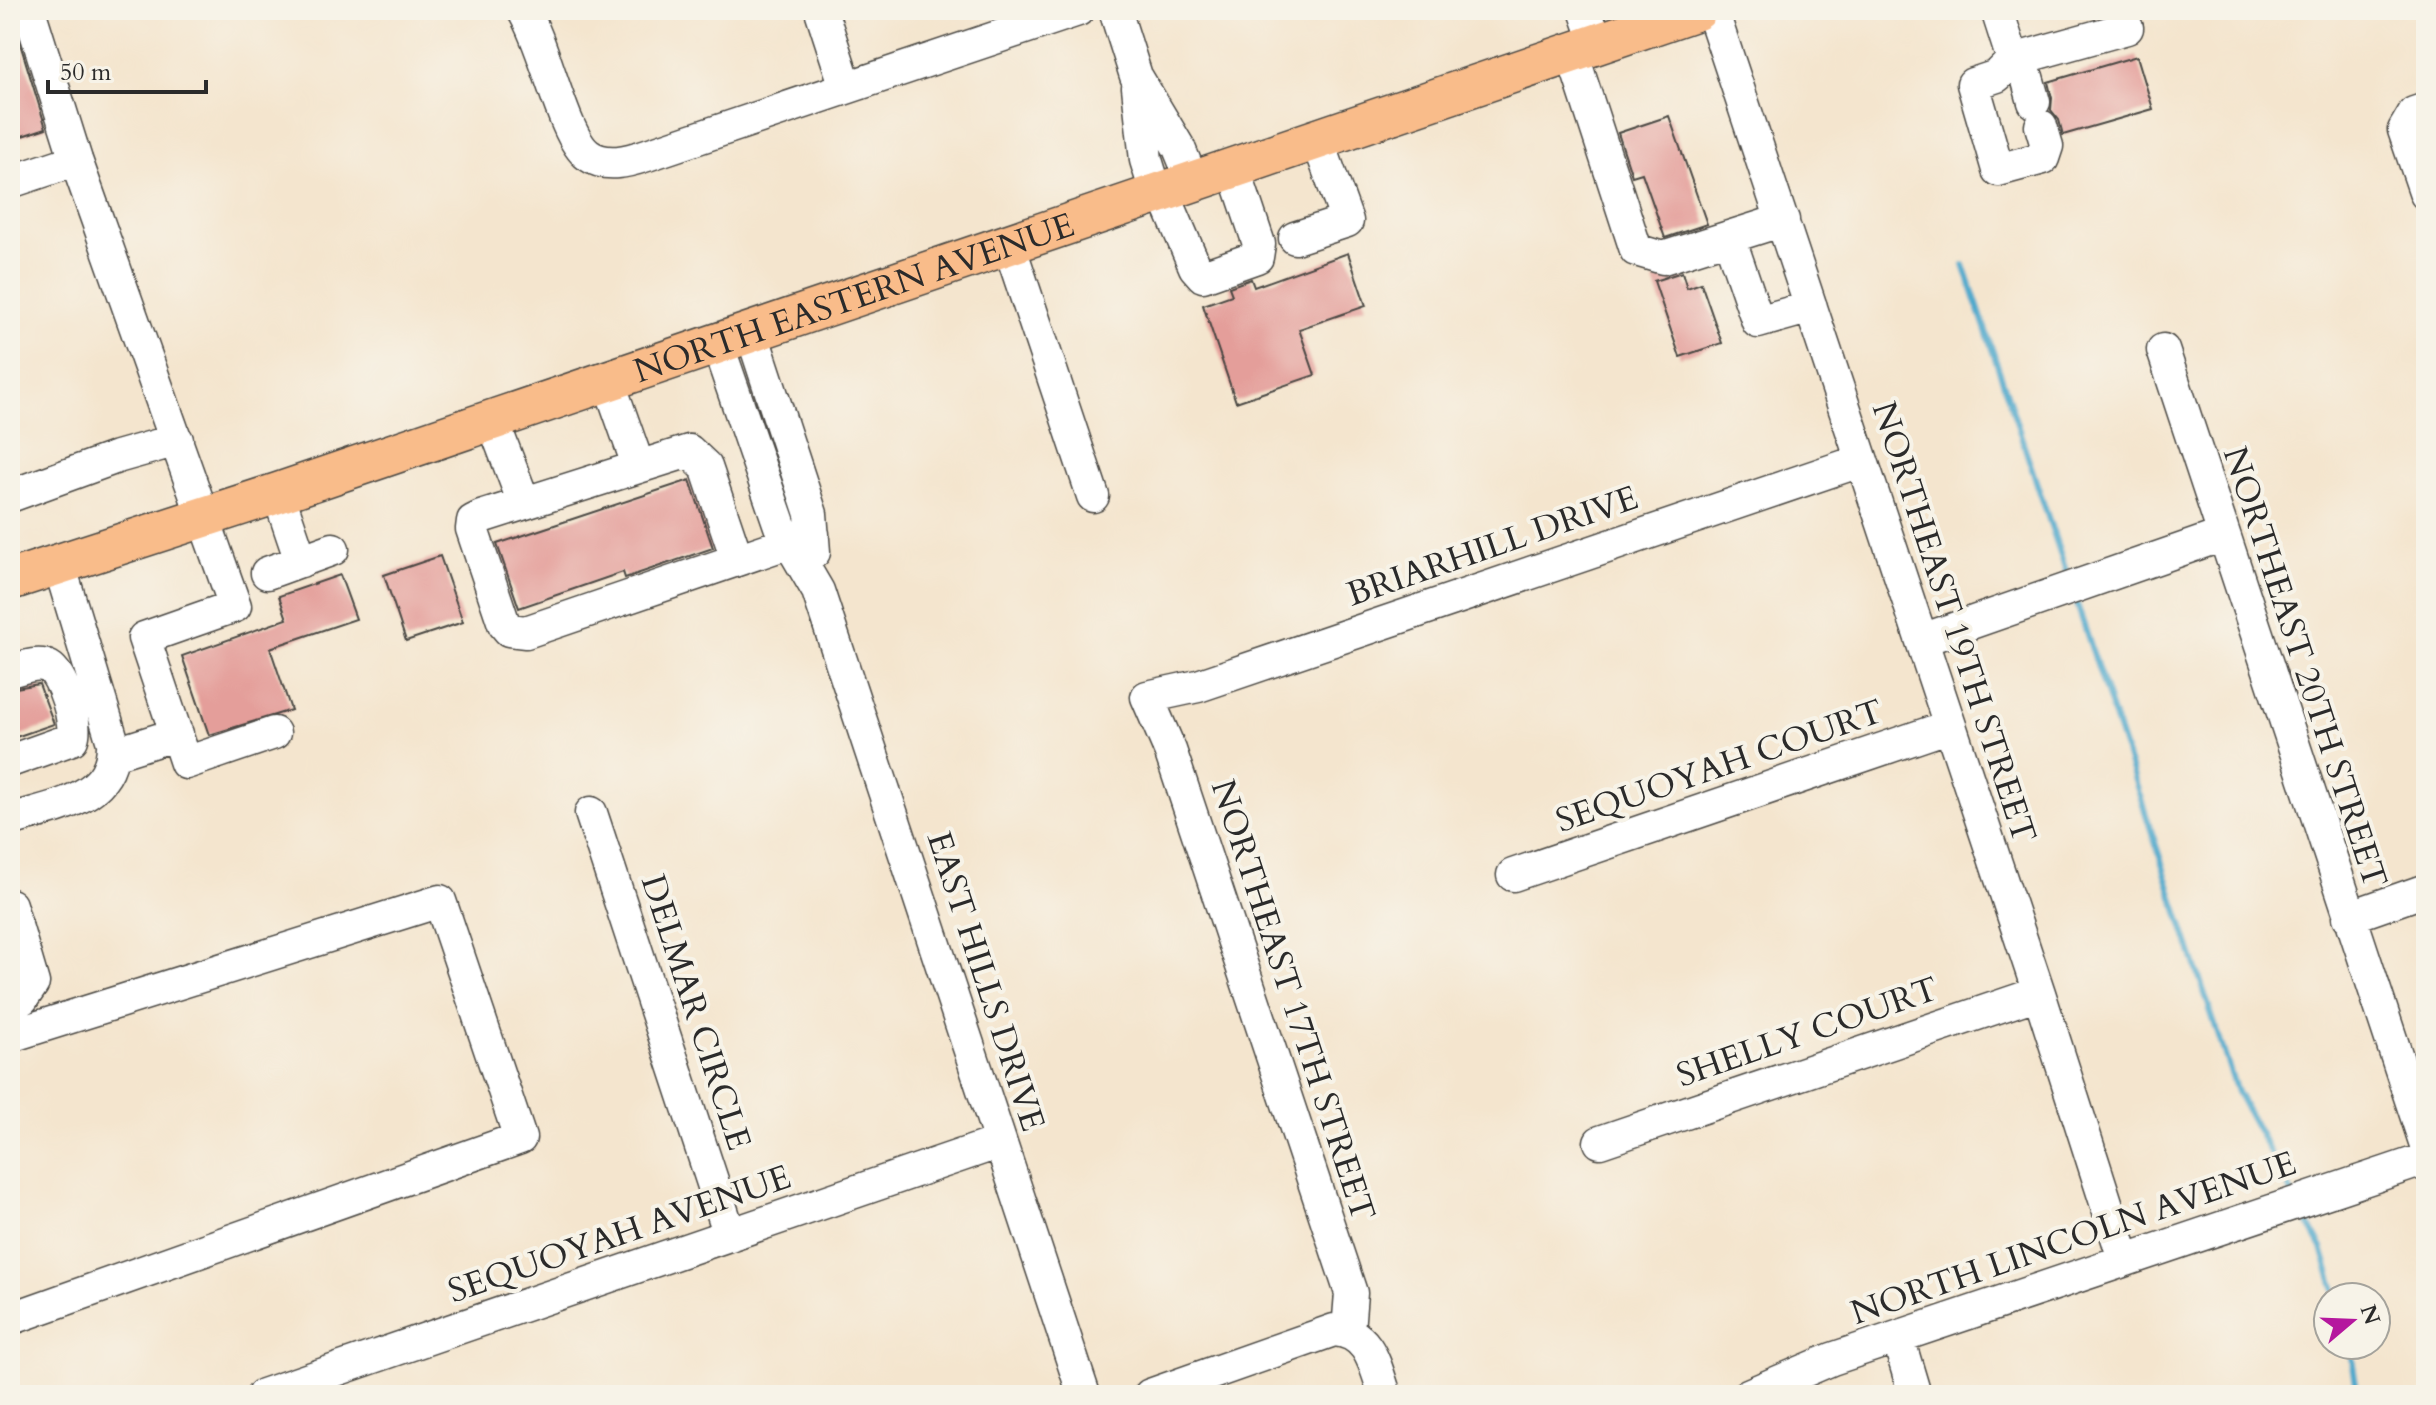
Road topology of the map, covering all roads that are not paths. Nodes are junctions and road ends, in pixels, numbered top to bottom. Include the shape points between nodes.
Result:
1 (29, 10) edge
2 (523, 10) edge
3 (821, 10) edge
4 (1078, 10) edge
5 (1115, 10) edge
6 (1697, 10) edge
7 (1712, 10) edge
8 (1997, 10) edge
9 (2127, 28) dead end
10 (1584, 36) edge
11 (2013, 60) junction
12 (846, 87) junction
13 (2415, 119) edge
14 (1317, 138) junction
15 (76, 160) junction
16 (1233, 166) junction
17 (10, 182) edge
18 (1170, 187) junction
19 (2426, 194) edge
20 (1783, 220) junction
21 (1729, 237) junction
22 (1295, 238) dead end
23 (1008, 242) junction
24 (1811, 307) junction
25 (734, 337) junction
26 (2163, 350) dead end
27 (608, 380) junction
28 (492, 419) junction
29 (177, 440) junction
30 (1860, 461) junction
31 (638, 465) junction
32 (278, 493) junction
33 (10, 496) edge
34 (1093, 496) dead end
35 (524, 503) junction
36 (205, 516) junction
37 (2223, 535) junction
38 (801, 538) junction
39 (333, 549) dead end
40 (737, 559) junction
41 (301, 561) junction
42 (59, 564) junction
43 (267, 573) dead end
44 (10, 580) edge
45 (1922, 640) junction
46 (10, 671) edge
47 (1147, 697) joint
48 (1950, 726) junction
49 (274, 733) dead end
50 (177, 734) junction
51 (113, 754) junction
52 (10, 761) edge
53 (591, 813) dead end
54 (10, 820) edge
55 (1513, 875) dead end
56 (2426, 890) edge
57 (10, 905) edge
58 (2349, 917) junction
59 (2039, 993) junction
60 (10, 1004) edge
61 (10, 1036) edge
62 (1000, 1142) junction
63 (1600, 1142) dead end
64 (2426, 1145) edge
65 (2426, 1159) edge
66 (730, 1235) junction
67 (2124, 1259) junction
68 (10, 1319) edge
69 (1348, 1331) junction
70 (1898, 1338) junction
71 (263, 1395) edge
72 (1084, 1395) edge
73 (1150, 1395) edge
74 (1385, 1395) edge
75 (1748, 1395) edge
76 (1915, 1395) edge

1 - 15 street
2 - 12 street via 580,148 598,160 647,155
3 - 12 street
4 - 12 street
5 - 18 street via 1136,76 1179,148
6 - 10 main road, NORTH EASTERN AVENUE
7 - 20 street, NORTHEAST 19TH STREET
8 - 11 street
9 - 11 street
10 - 14 main road, NORTH EASTERN AVENUE
10 - 21 street via 1636,250 1663,258
11 - 11 street via 1997,76 1973,84 1998,170 2043,157 2047,146 2027,77
13 - 19 street
14 - 16 main road, NORTH EASTERN AVENUE
14 - 22 street via 1347,221
15 - 17 street
15 - 29 street
16 - 18 main road, NORTH EASTERN AVENUE
16 - 18 street via 1259,244 1257,257 1228,268 1203,276 1195,267
18 - 23 main road, NORTH EASTERN AVENUE
20 - 21 street
20 - 24 street, NORTHEAST 19TH STREET
21 - 24 street via 1758,322
23 - 25 main road, NORTH EASTERN AVENUE
23 - 34 street
24 - 30 street, NORTHEAST 19TH STREET
25 - 27 main road, NORTH EASTERN AVENUE
25 - 38 street, EAST HILLS DRIVE via 780,526
26 - 37 street, NORTHEAST 20TH STREET
27 - 28 main road, NORTH EASTERN AVENUE
27 - 31 street
28 - 32 main road, NORTH EASTERN AVENUE
28 - 35 street
29 - 33 street
29 - 36 street
30 - 45 street, NORTHEAST 19TH STREET
30 - 47 street, BRIARHILL DRIVE via 1198,686
31 - 35 street
31 - 40 street via 680,451 699,458
32 - 36 main road, NORTH EASTERN AVENUE
32 - 41 street
35 - 40 street via 473,521 472,529 504,624 517,633
36 - 42 main road, NORTH EASTERN AVENUE
36 - 50 street via 235,606 144,638
37 - 45 street
37 - 58 street, NORTHEAST 20TH STREET
38 - 40 street
38 - 62 street, EAST HILLS DRIVE
39 - 41 street
41 - 43 street
42 - 44 main road, NORTH EASTERN AVENUE
42 - 51 street
45 - 48 street, NORTHEAST 19TH STREET
46 - 52 street via 50,667 59,677 76,728 72,739
47 - 69 street, NORTHEAST 17TH STREET via 1170,750 1342,1264 1351,1293
48 - 55 street, SEQUOYAH COURT
48 - 59 street, NORTHEAST 19TH STREET
49 - 50 street via 186,763
50 - 51 street
51 - 54 street via 90,794
53 - 66 street, DELMAR CIRCLE
56 - 58 street
57 - 60 street via 33,983 22,999
58 - 64 street, NORTHEAST 20TH STREET
59 - 63 street, SHELLY COURT
59 - 67 street, NORTHEAST 19TH STREET
61 - 68 street via 440,901 520,1138
62 - 66 street, SEQUOYAH AVENUE
62 - 72 street, EAST HILLS DRIVE
65 - 67 street, NORTH LINCOLN AVENUE
66 - 71 street, SEQUOYAH AVENUE
67 - 70 street, NORTH LINCOLN AVENUE
69 - 73 street via 1321,1333
69 - 74 street via 1365,1343
70 - 75 street, NORTH LINCOLN AVENUE
70 - 76 street

